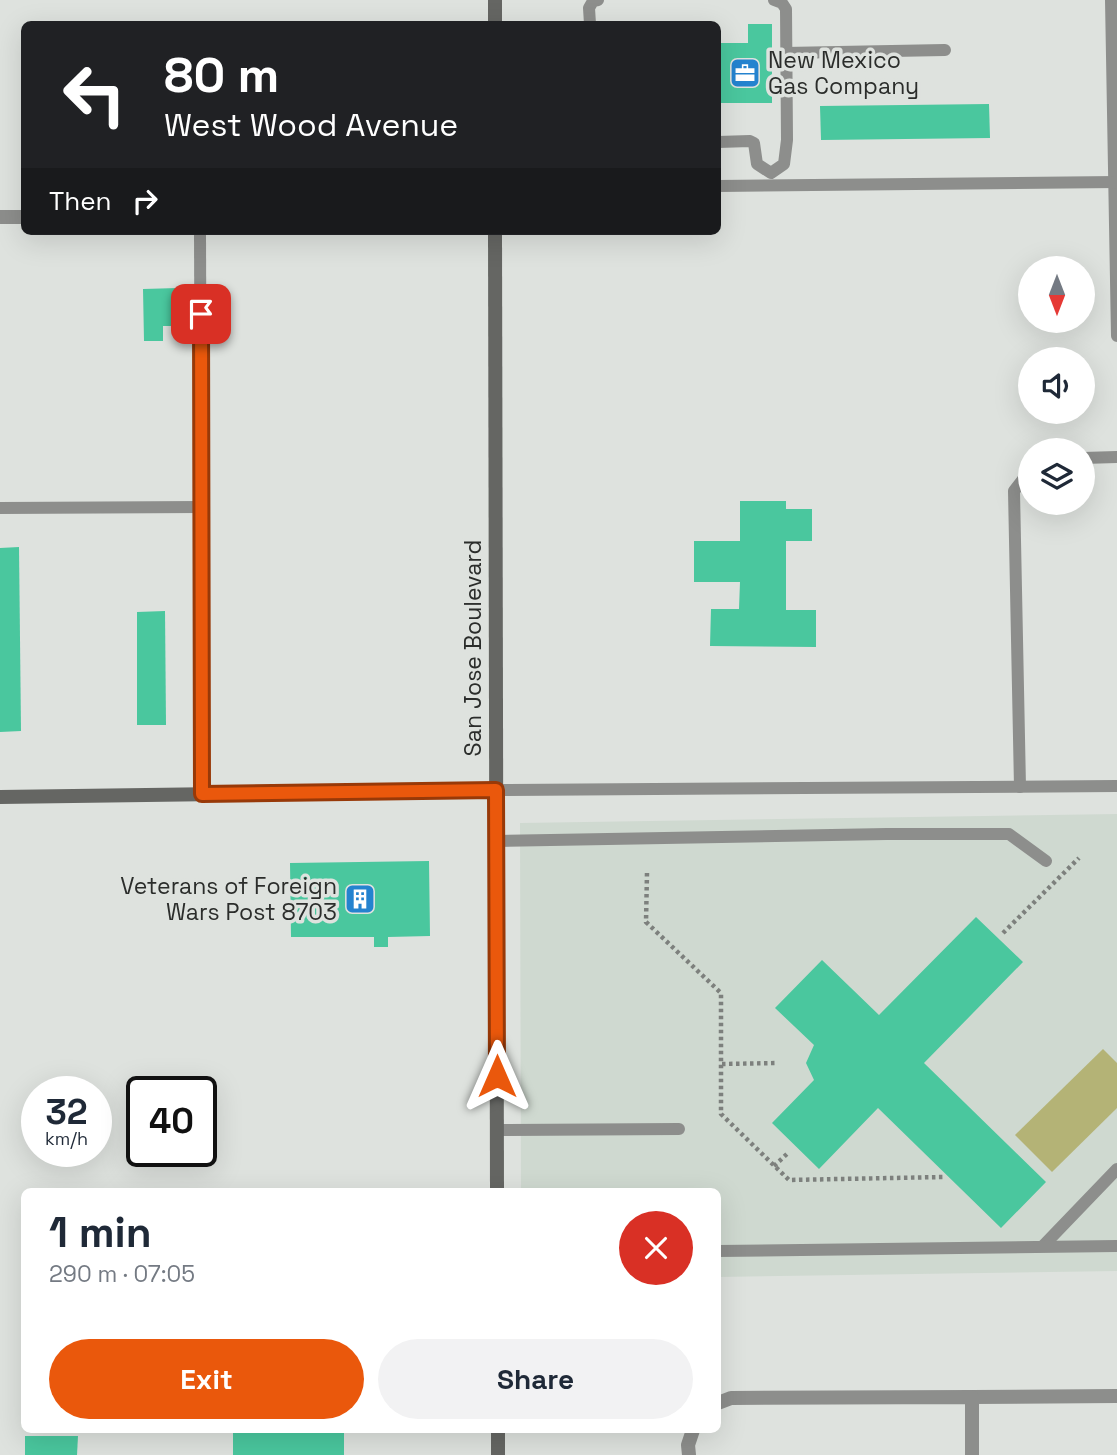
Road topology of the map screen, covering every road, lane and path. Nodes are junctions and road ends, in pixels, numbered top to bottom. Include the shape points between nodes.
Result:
1 (495, 0) edge
2 (598, 0) edge
3 (774, 0) edge
4 (1111, 0) edge
5 (495, 21) edge
6 (590, 21) edge
7 (945, 50) dead end
8 (785, 53) junction
9 (721, 142) edge
10 (771, 179) junction
11 (1116, 182) edge
12 (721, 186) edge
13 (0, 217) edge
14 (21, 217) edge
15 (200, 235) edge
16 (495, 235) edge
17 (1117, 335) edge
18 (1117, 457) edge
19 (1095, 458) edge
20 (1018, 486) edge
21 (202, 507) junction
22 (0, 508) edge
23 (1117, 786) edge
24 (1020, 787) junction
25 (496, 790) junction
26 (202, 794) junction
27 (0, 797) edge
28 (496, 841) junction
29 (1079, 858) dead end
30 (1046, 861) dead end
31 (647, 873) dead end
32 (1003, 933) dead end
33 (778, 1063) dead end
34 (722, 1064) junction
35 (679, 1129) dead end
36 (497, 1130) junction
37 (788, 1153) dead end
38 (774, 1166) junction
39 (1117, 1168) edge
40 (943, 1177) dead end
41 (497, 1188) edge
42 (1043, 1246) junction
43 (1117, 1246) edge
44 (721, 1251) edge
45 (1117, 1396) edge
46 (972, 1397) junction
47 (721, 1403) edge
48 (498, 1433) edge
49 (692, 1433) edge
50 (498, 1455) edge
51 (688, 1455) edge
52 (972, 1455) edge

1 - 5 street
2 - 6 lane via 589,8
3 - 8 lane via 786,9
4 - 11 lane
7 - 8 lane
8 - 10 lane via 784,164
9 - 10 lane via 754,143 757,164
10 - 11 lane
10 - 12 lane
11 - 17 lane
13 - 14 street
15 - 21 lane
16 - 25 street, San Jose Boulevard
18 - 19 lane
20 - 24 lane via 1014,491
21 - 22 lane
21 - 26 lane
23 - 24 lane
24 - 25 lane
25 - 26 street
25 - 28 street, San Jose Boulevard
26 - 27 street
28 - 30 lane via 1009,834
28 - 36 street, San Jose Boulevard
29 - 32 path
31 - 34 path via 646,922 721,993
33 - 34 path
34 - 38 path via 721,1114
35 - 36 lane
36 - 41 street, San Jose Boulevard
37 - 38 path
38 - 40 path via 789,1180
39 - 42 lane
42 - 43 lane
42 - 44 lane
45 - 46 street
46 - 47 street via 731,1398
46 - 52 street
48 - 50 street
49 - 51 street

